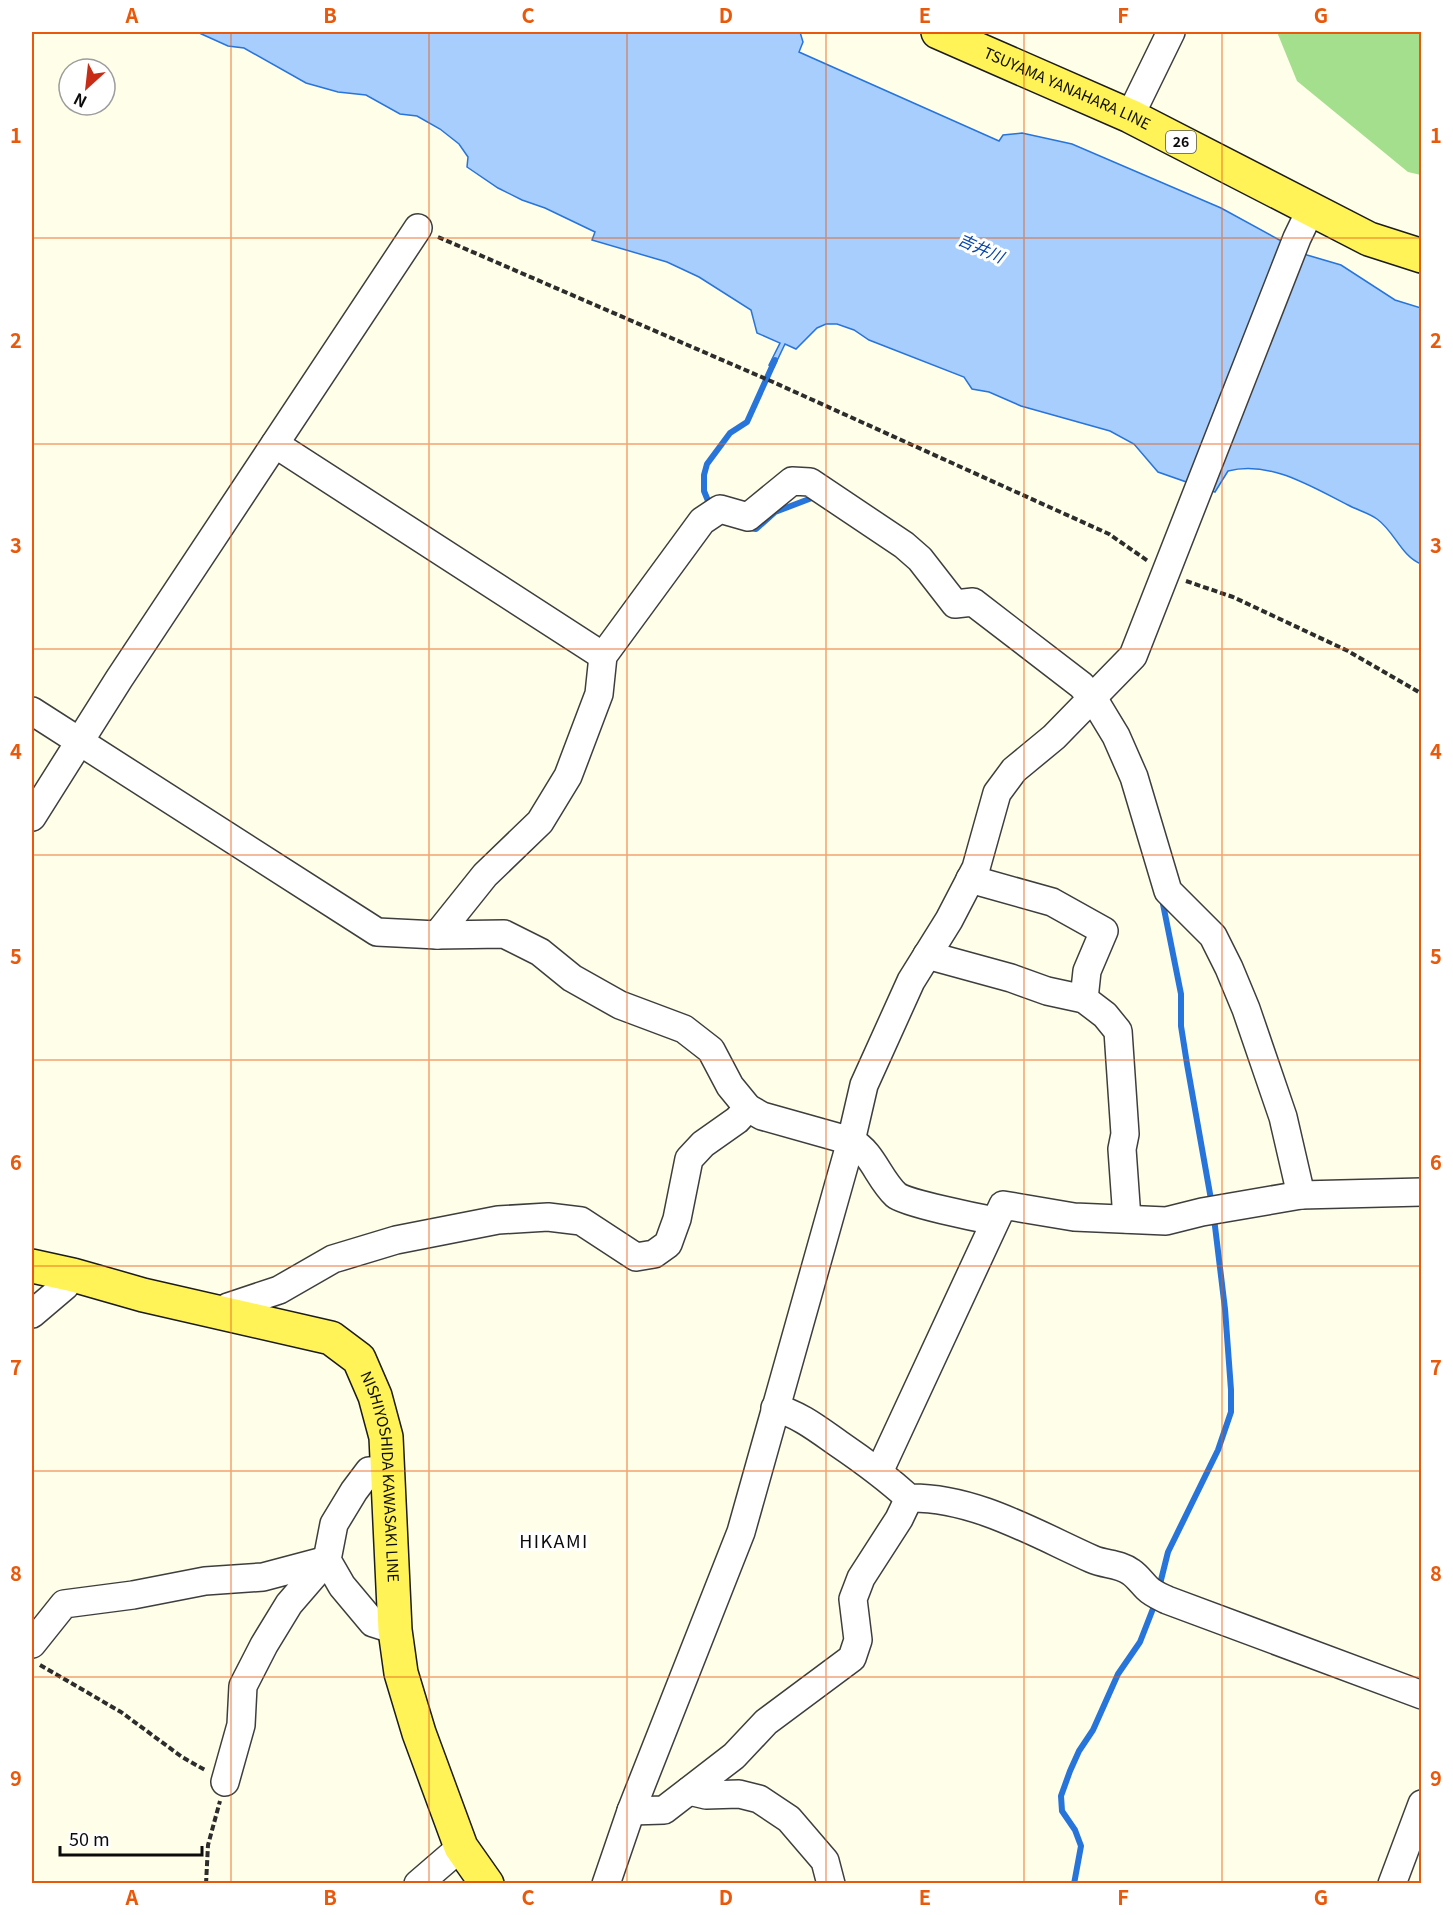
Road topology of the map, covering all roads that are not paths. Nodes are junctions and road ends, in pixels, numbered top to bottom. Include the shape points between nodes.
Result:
1 (938, 32) edge
2 (1171, 32) edge
3 (1130, 116) junction
4 (1311, 209) junction
5 (418, 228) road end
6 (1422, 256) edge
7 (275, 444) junction
8 (603, 656) junction
9 (1093, 698) junction
10 (32, 711) edge
11 (80, 742) junction
12 (32, 817) edge
13 (970, 879) junction
14 (437, 935) junction
15 (927, 955) junction
16 (1084, 999) junction
17 (748, 1108) junction
18 (851, 1141) junction
19 (1422, 1192) edge
20 (1301, 1195) junction
21 (1127, 1219) junction
22 (995, 1221) junction
23 (32, 1266) edge
24 (73, 1275) junction
25 (218, 1313) junction
26 (32, 1314) edge
27 (775, 1408) junction
28 (389, 1470) junction
29 (879, 1472) junction
30 (909, 1498) junction
31 (327, 1560) junction
32 (395, 1630) junction
33 (32, 1644) edge
34 (1422, 1695) edge
35 (225, 1782) road end
36 (689, 1791) junction
37 (1422, 1804) edge
38 (631, 1811) junction
39 (461, 1847) junction
40 (418, 1884) edge
41 (487, 1884) edge
42 (606, 1884) edge
43 (831, 1884) edge
44 (1392, 1884) edge

1 - 3 main road, TSUYAMA YANAHARA LINE / 26
2 - 3 street
3 - 4 main road, TSUYAMA YANAHARA LINE / 26
4 - 6 main road, TSUYAMA YANAHARA LINE / 26 via 1369,238
4 - 9 street via 1133,656
5 - 7 street
7 - 8 street
7 - 11 street
8 - 9 street via 702,521 720,509 748,517 792,481 810,482 904,545 955,603 973,602
8 - 14 street via 599,694 568,776 540,822 484,876
9 - 13 street via 1014,770 997,793
9 - 20 street via 1134,777 1168,891 1213,936 1246,1009 1283,1117
10 - 11 street
11 - 12 street
11 - 14 street via 377,932
13 - 15 street
13 - 16 street via 1052,902 1104,931 1087,971
14 - 17 street via 504,934 540,952 572,978 620,1005 684,1029 711,1050 730,1086
15 - 16 street
15 - 18 street via 911,981 864,1085
16 - 21 street via 1118,1031
17 - 18 street via 762,1116
17 - 25 street via 689,1159 671,1236 668,1244 654,1254 636,1257 581,1221 549,1217 498,1220 396,1240 333,1259 279,1290
18 - 22 street via 862,1147 897,1196
18 - 27 street
19 - 20 street
20 - 21 street via 1166,1221
21 - 22 street via 1074,1217 1003,1204
22 - 29 street
23 - 24 main road, NISHIYOSHIDA KAWASAKI LINE
24 - 25 main road, NISHIYOSHIDA KAWASAKI LINE
24 - 26 street
25 - 28 main road, NISHIYOSHIDA KAWASAKI LINE via 331,1338 358,1359 375,1396 386,1437
27 - 29 street via 792,1412
27 - 38 street via 741,1532
28 - 31 street via 369,1471 354,1491 334,1524
28 - 32 main road, NISHIYOSHIDA KAWASAKI LINE
29 - 30 street
30 - 34 street via 968,1505 1095,1560 1122,1567 1167,1600
30 - 36 street via 861,1578 854,1599 858,1640 852,1658 766,1722 734,1756
31 - 32 street via 342,1586 374,1623
31 - 33 street via 263,1578 205,1581 64,1604
31 - 35 street via 289,1604 243,1686 241,1725
32 - 39 main road, NISHIYOSHIDA KAWASAKI LINE via 401,1673 419,1733
36 - 38 street via 664,1810
36 - 43 street via 759,1799 789,1819 825,1861
37 - 44 street
38 - 42 street
39 - 40 street
39 - 41 main road, NISHIYOSHIDA KAWASAKI LINE

